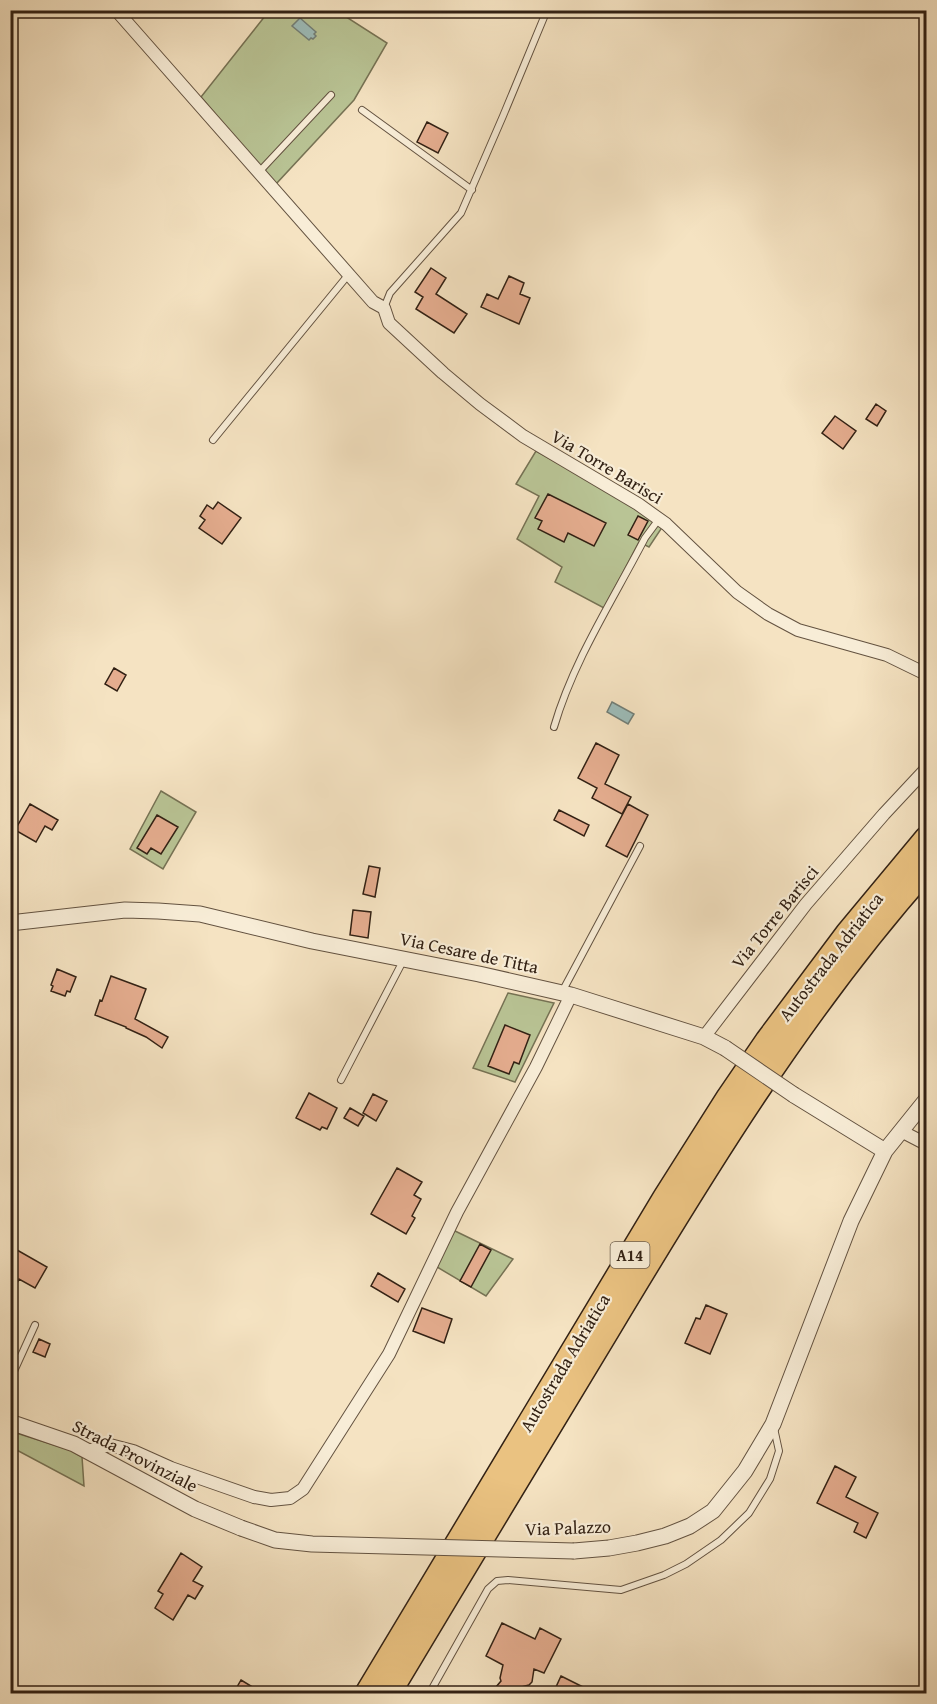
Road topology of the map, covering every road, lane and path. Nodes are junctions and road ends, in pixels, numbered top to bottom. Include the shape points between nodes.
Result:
1 (116, 10) edge
2 (547, 10) edge
3 (331, 95) dead end
4 (362, 110) dead end
5 (259, 173) junction
6 (472, 190) junction
7 (349, 274) junction
8 (384, 308) junction
9 (213, 440) dead end
10 (659, 519) junction
11 (927, 674) edge
12 (554, 727) dead end
13 (927, 769) edge
14 (927, 838) edge
15 (640, 846) dead end
16 (927, 870) edge
17 (10, 923) edge
18 (404, 959) junction
19 (567, 994) junction
20 (704, 1037) junction
21 (341, 1080) dead end
22 (927, 1100) edge
23 (901, 1131) junction
24 (927, 1144) edge
25 (885, 1151) junction
26 (35, 1325) dead end
27 (10, 1380) edge
28 (10, 1422) edge
29 (773, 1424) junction
30 (87, 1451) junction
31 (241, 1528) joint
32 (366, 1694) edge
33 (389, 1694) edge
34 (429, 1694) edge

1 - 5 street, Via Torre Barisci
2 - 6 lane
3 - 5 lane
4 - 6 lane
5 - 7 street, Via Torre Barisci
6 - 8 lane via 461,213 390,293
7 - 8 street, Via Torre Barisci via 373,302
7 - 9 lane
8 - 10 street, Via Torre Barisci via 389,323 480,404 523,436
10 - 11 street, Via Torre Barisci via 737,592 768,614 798,630 887,656
10 - 12 lane via 575,668
13 - 20 street, Via Torre Barisci via 806,904
14 - 32 highway, Autostrada Adriatica / A14 via 847,933 728,1097
15 - 19 lane
16 - 33 highway, Autostrada Adriatica / A14 via 856,954 750,1100
17 - 18 street, Via Cesare de Titta via 158,910 200,914
18 - 19 street, Via Cesare de Titta
18 - 21 lane
19 - 20 street, Via Cesare de Titta
19 - 30 street via 536,1067 457,1212 389,1354 303,1489 290,1498 271,1500 171,1468 133,1451 110,1445
20 - 25 street, Via Cesare de Titta, bridge
22 - 23 street, Via Palazzo
23 - 24 street
23 - 25 street, Via Palazzo
25 - 29 street, Via Palazzo via 851,1221
26 - 27 lane
28 - 30 street, Strada Provinziale
29 - 31 street, Via Palazzo, bridge via 745,1471 713,1511 690,1526 637,1543 574,1551 312,1544 275,1540
29 - 34 lane via 779,1451 770,1479 749,1513 721,1540 686,1564 621,1590 497,1581 488,1589
30 - 31 street, Strada Provinziale via 195,1509

